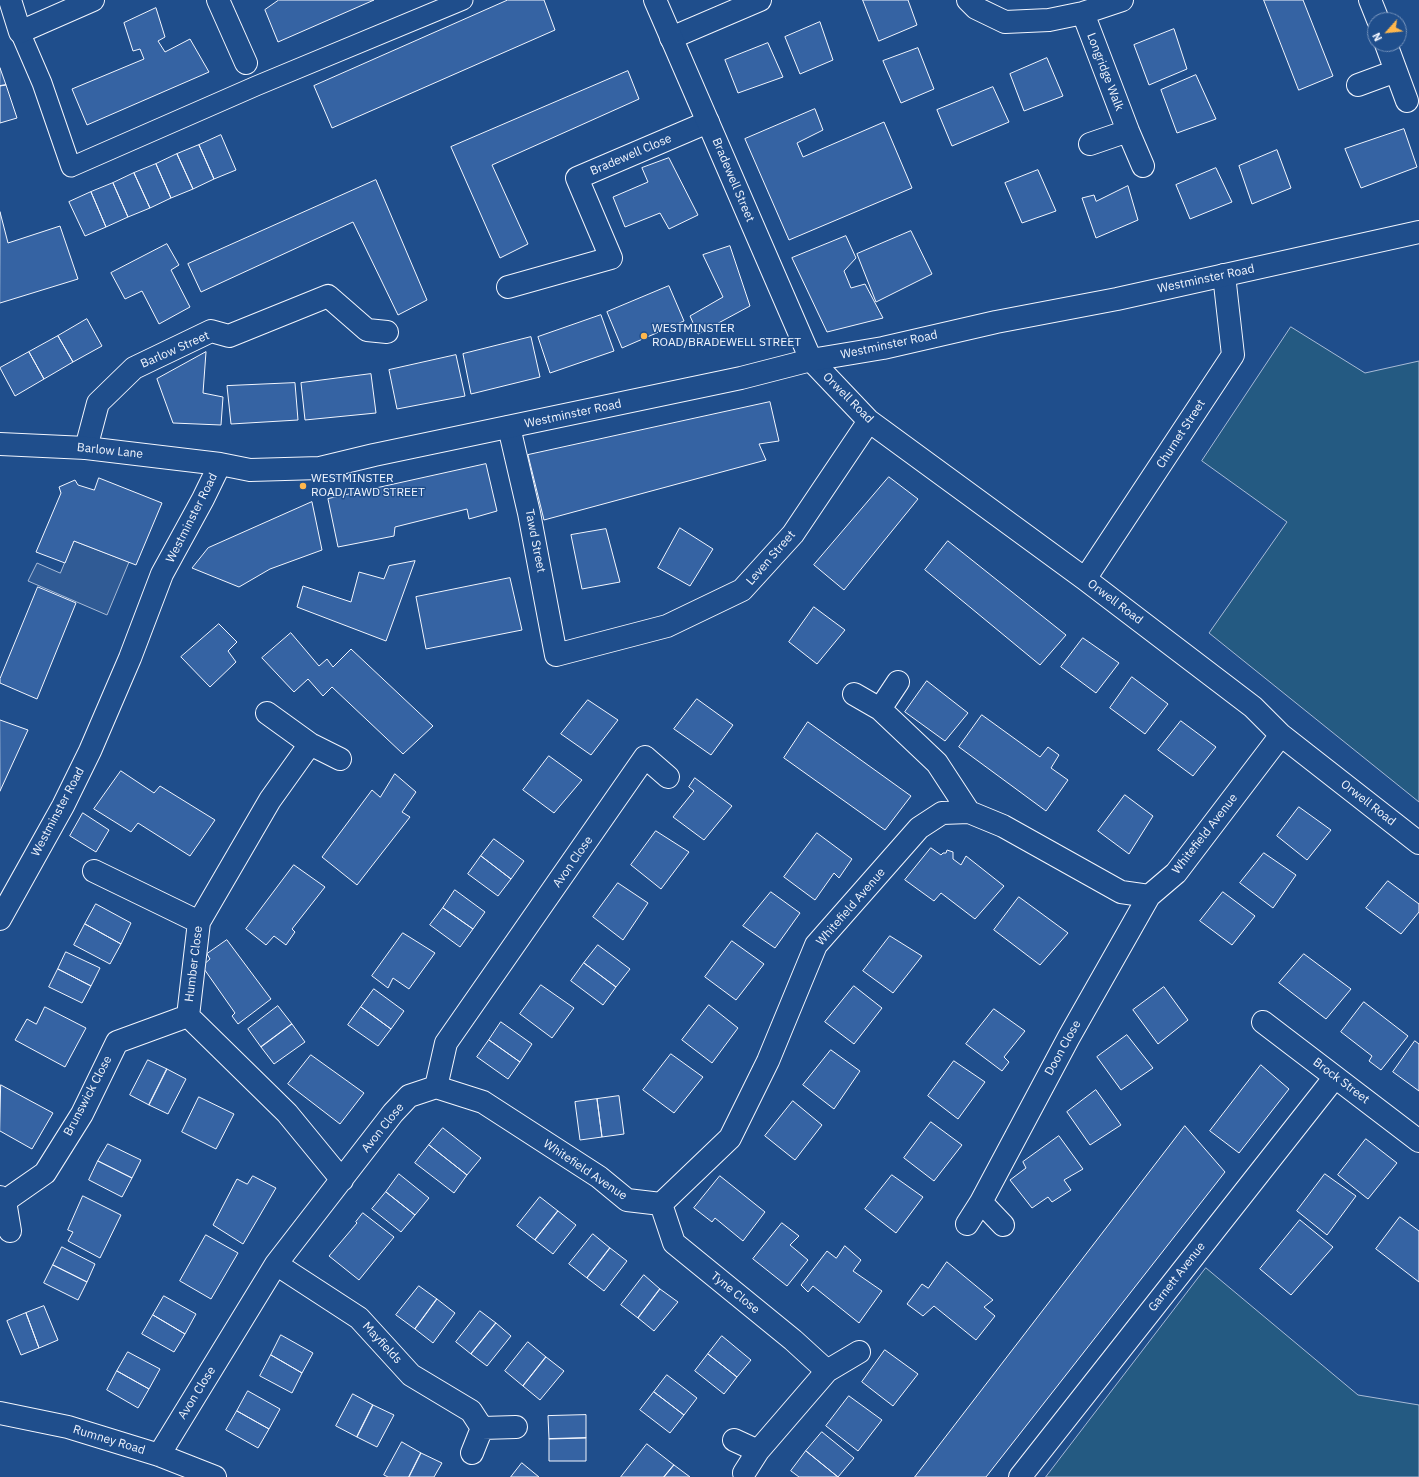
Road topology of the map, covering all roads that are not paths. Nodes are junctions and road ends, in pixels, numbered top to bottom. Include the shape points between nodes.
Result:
1 (10, 0) edge
2 (93, 0) edge
3 (218, 0) edge
4 (463, 0) edge
5 (655, 0) edge
6 (760, 0) edge
7 (968, 0) edge
8 (1122, 0) edge
9 (1370, 0) edge
10 (1375, 12) edge
11 (1083, 13) junction
12 (20, 32) junction
13 (671, 38) junction
14 (1389, 52) edge
15 (246, 64) joint
16 (1396, 71) junction
17 (1358, 85) dead end
18 (256, 86) junction
19 (1407, 101) dead end
20 (708, 122) junction
21 (1128, 131) junction
22 (1090, 144) dead end
23 (1143, 166) dead end
24 (1419, 232) edge
25 (1224, 275) junction
26 (508, 287) dead end
27 (387, 332) dead end
28 (811, 360) junction
29 (869, 421) junction
30 (509, 427) junction
31 (0, 444) edge
32 (86, 448) junction
33 (220, 464) junction
34 (1085, 579) junction
35 (556, 655) joint
36 (898, 682) dead end
37 (854, 694) dead end
38 (880, 710) junction
39 (267, 713) dead end
40 (1281, 735) junction
41 (310, 744) junction
42 (340, 759) dead end
43 (668, 777) dead end
44 (969, 812) junction
45 (1419, 843) edge
46 (94, 872) dead end
47 (1148, 896) junction
48 (0, 919) edge
49 (199, 922) junction
50 (188, 1016) junction
51 (1263, 1022) dead end
52 (1335, 1077) junction
53 (436, 1087) junction
54 (1419, 1141) edge
55 (342, 1180) junction
56 (2, 1199) edge
57 (981, 1202) junction
58 (660, 1204) junction
59 (967, 1224) dead end
60 (1003, 1225) dead end
61 (10, 1232) dead end
62 (276, 1264) junction
63 (859, 1352) dead end
64 (827, 1371) junction
65 (0, 1413) edge
66 (516, 1427) dead end
67 (482, 1428) junction
68 (734, 1440) dead end
69 (758, 1451) junction
70 (472, 1453) dead end
71 (159, 1454) junction
72 (744, 1473) dead end
73 (215, 1477) edge
74 (1020, 1477) edge

1 - 12 street
2 - 12 street
3 - 15 street
4 - 18 street
5 - 13 street, Bradewell Street
6 - 13 street
7 - 11 street via 976,8 1005,22 1049,20
8 - 11 street
9 - 10 street
11 - 21 street, Longridge Walk
12 - 18 street via 42,83 70,167
13 - 20 street, Bradewell Street
14 - 16 street
15 - 18 street
16 - 17 street
16 - 19 street
20 - 26 street, Bradewell Close via 577,178 610,258
20 - 28 street, Bradewell Street
21 - 22 street
21 - 23 street, Longridge Walk
24 - 25 street, Westminster Road
25 - 28 street, Westminster Road via 883,348
25 - 34 street, Churnet Street via 1232,355
27 - 32 street, Barlow Street via 367,330 328,296 229,336 211,331 134,368 98,403
28 - 29 street, Orwell Road
28 - 30 street, Westminster Road
29 - 34 street, Orwell Road
29 - 35 street, Leven Street via 793,534 742,590 667,626
30 - 33 street, Westminster Road via 320,468 250,470
30 - 35 street, Tawd Street via 530,512
31 - 32 street, Barlow Lane
32 - 33 street, Barlow Lane
33 - 48 street, Westminster Road via 162,574 130,658 90,751 63,806
34 - 40 street, Orwell Road via 1253,707
36 - 38 street
37 - 38 street
38 - 44 street via 937,763
39 - 41 street
40 - 45 street, Orwell Road
40 - 47 street, Whitefield Avenue via 1176,873
41 - 42 street
41 - 49 street, Humber Close via 270,800
43 - 53 street, Avon Close via 645,757 446,1043
44 - 47 street, Whitefield Avenue via 1003,826 1121,892
44 - 58 street, Whitefield Avenue via 942,813 919,828 816,945 768,1061 730,1138
46 - 49 street
47 - 57 street, Doon Close
49 - 50 street, Humber Close
50 - 55 street, Humber Close via 287,1113
50 - 56 street, Brunswick Close via 117,1042 82,1114 45,1173
51 - 52 street, Brock Street
52 - 54 street, Brock Street
52 - 74 street, Garnett Avenue
53 - 55 street, Avon Close via 409,1096
53 - 58 street, Whitefield Avenue via 482,1102 599,1177 628,1200
55 - 62 street, Avon Close
56 - 61 street, Brunswick Close
57 - 59 street, Doon Close
57 - 60 street
58 - 64 street, Tyne Close via 674,1243 794,1340
62 - 67 street, Mayfields via 359,1318 411,1375 471,1411
62 - 71 street, Avon Close
63 - 64 street
64 - 69 street
65 - 71 street, Rumney Road via 68,1427
66 - 67 street
67 - 70 street
68 - 69 street
69 - 72 street
71 - 73 street, Rumney Road

